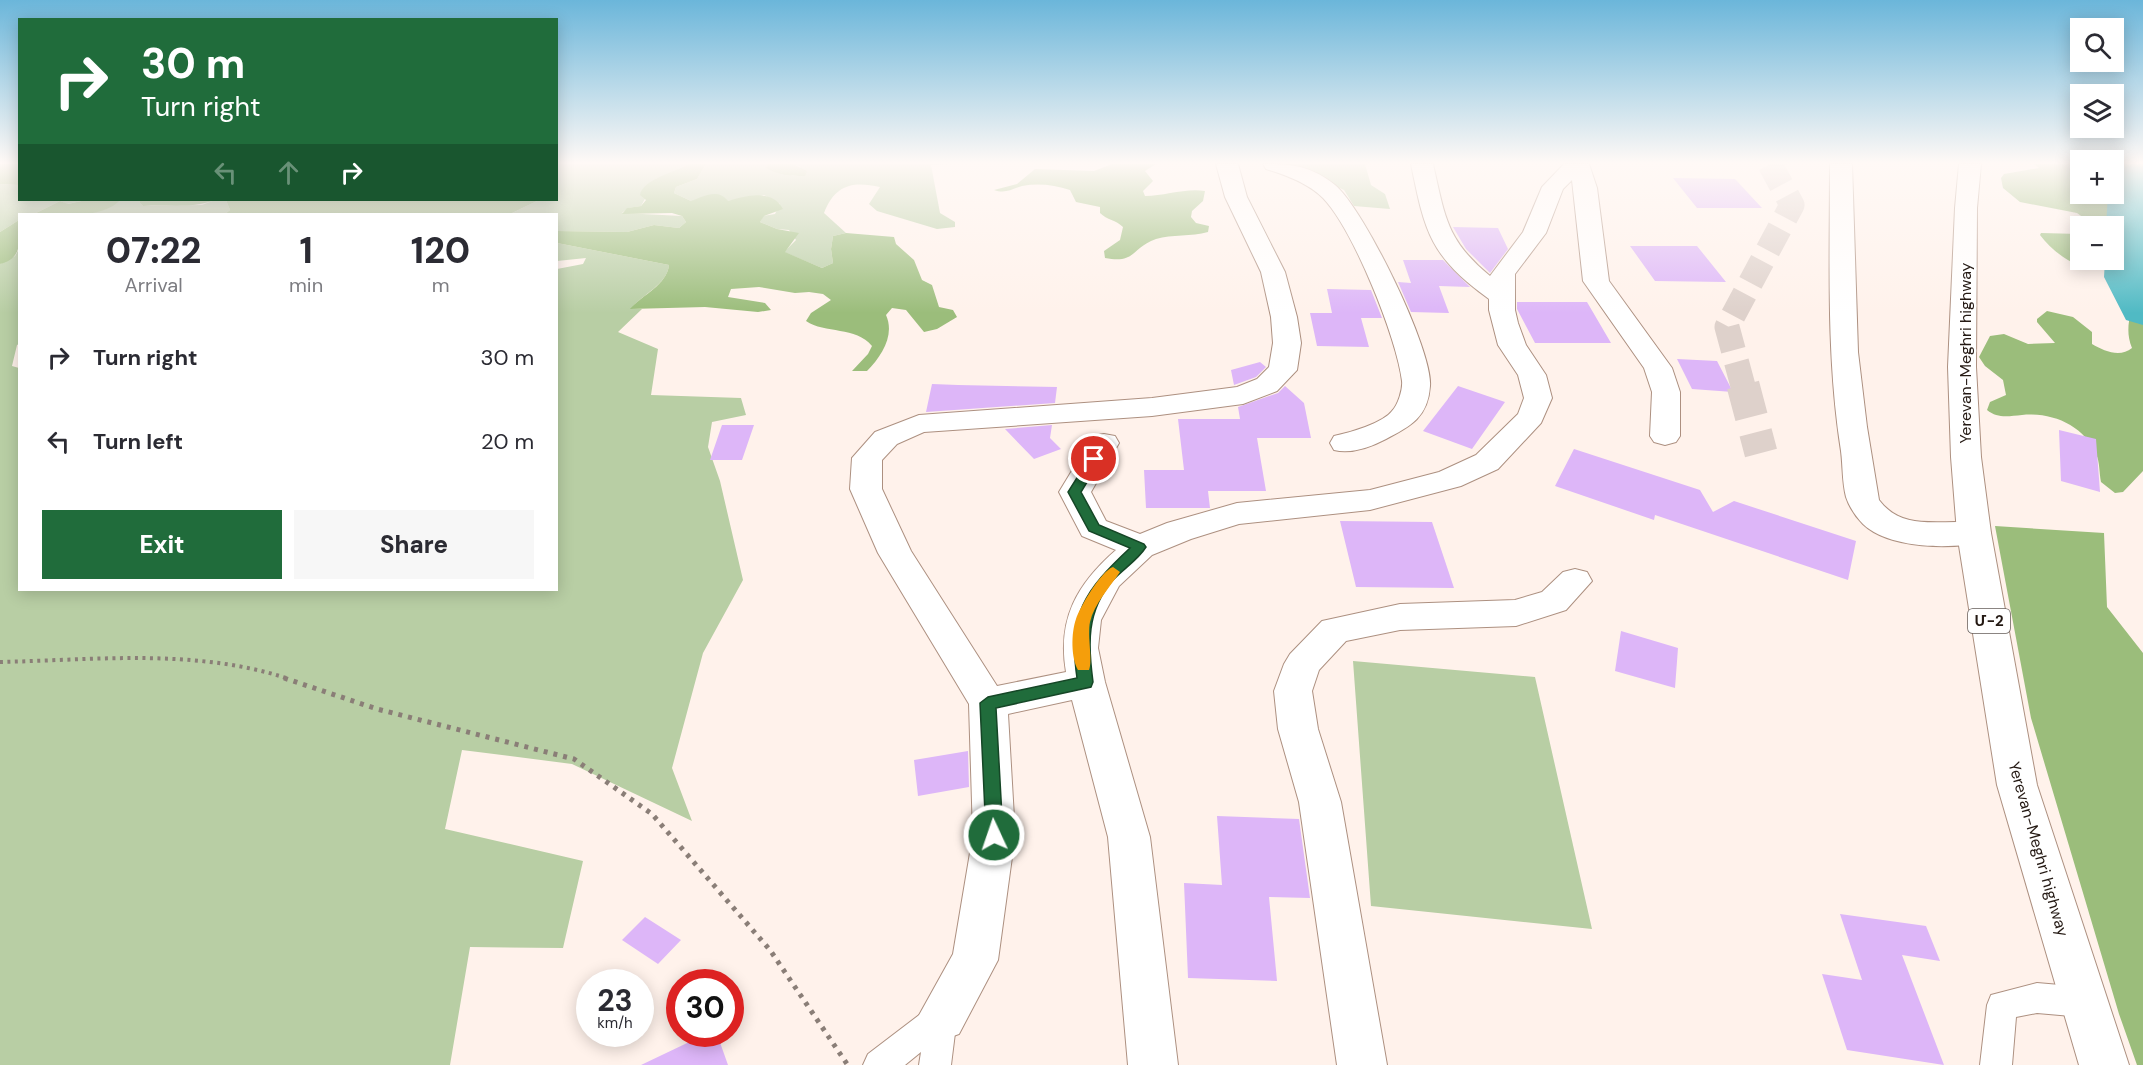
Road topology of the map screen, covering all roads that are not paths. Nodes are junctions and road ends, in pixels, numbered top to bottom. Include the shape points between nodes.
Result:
1 (1244, 214) edge
2 (1347, 214) edge
3 (1434, 214) edge
4 (1542, 214) edge
5 (1589, 214) edge
6 (1842, 214) edge
7 (1966, 214) edge
8 (1502, 296) junction
9 (1665, 436) dead end
10 (1345, 442) dead end
11 (1104, 443) dead end
12 (1974, 533) junction
13 (1140, 547) junction
14 (1575, 581) dead end
15 (1086, 682) junction
16 (988, 703) junction
17 (2084, 1002) junction
18 (942, 1017) junction
19 (879, 1065) edge
20 (935, 1065) edge
21 (1153, 1065) edge
22 (1362, 1065) edge
23 (1995, 1065) edge
24 (2104, 1065) edge

1 - 16 main road via 1273,272 1284,317 1287,343 1283,370 1267,385 1243,395 1152,407 919,424 886,438 867,458 866,489 896,553
2 - 10 main road via 1378,276 1416,384 1405,417 1365,438
3 - 8 main road via 1444,242
4 - 8 main road via 1534,233 1503,274
5 - 9 main road via 1596,281 1658,368 1666,392
6 - 12 main road via 1851,428 1865,504 1876,516 1909,532
7 - 12 main road, Yerevan-Meghri highway / Մ-2 via 1962,367
8 - 13 main road via 1512,345 1532,375 1538,398 1531,417 1487,462 1450,479 1370,500 1210,520
11 - 13 main road via 1075,492 1094,528
12 - 17 main road, Yerevan-Meghri highway / Մ-2 via 2017,785
13 - 15 main road via 1106,578 1083,620 1080,648
14 - 22 main road via 1554,601 1516,613 1400,617 1335,630 1303,664 1293,692 1298,729 1320,802
15 - 16 main road
15 - 21 main road via 1129,837
16 - 18 main road via 994,835 975,960
17 - 23 lane via 2037,998 2002,1005
17 - 24 main road, Yerevan-Meghri highway / Մ-2
18 - 19 lane
18 - 20 lane

